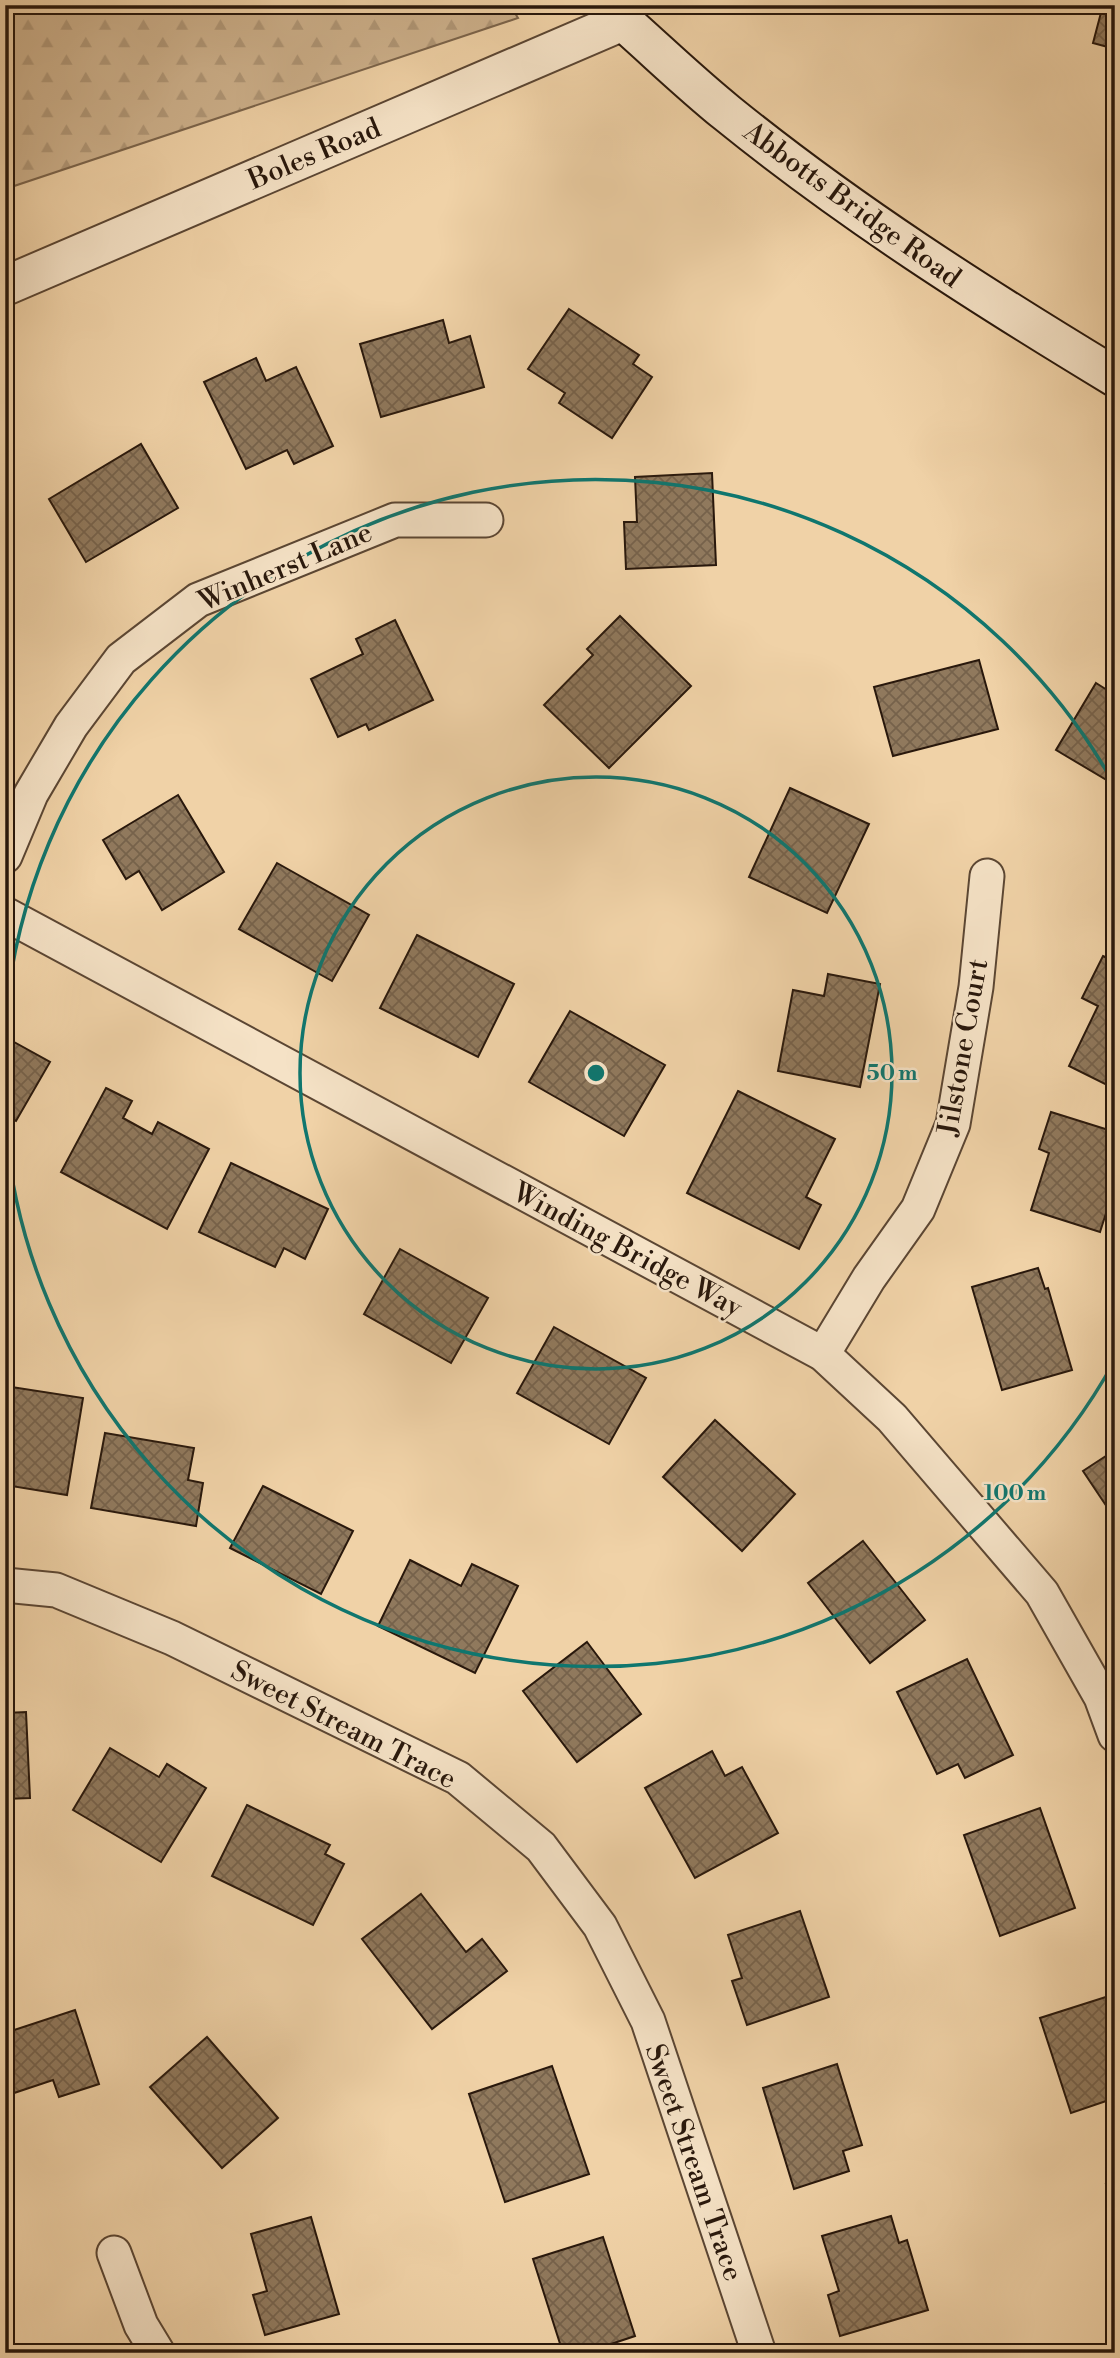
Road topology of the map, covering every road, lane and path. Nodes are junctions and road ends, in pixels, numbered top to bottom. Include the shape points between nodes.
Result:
1 (618, 13) edge
2 (5, 286) edge
3 (1115, 377) edge
4 (486, 520) dead end
5 (5, 856) edge
6 (987, 876) dead end
7 (5, 914) edge
8 (823, 1354) junction
9 (5, 1585) edge
10 (1115, 1735) edge
11 (114, 2253) dead end
12 (158, 2353) edge
13 (759, 2353) edge

1 - 2 street, Boles Road
1 - 3 street, Abbotts Bridge Road via 726,112 847,204 909,249
4 - 5 street, Winherst Lane via 395,520 198,600 121,659 71,726 38,782
6 - 8 street, Jilstone Court via 976,987 953,1124 918,1209
7 - 8 street, Winding Bridge Way
8 - 10 street, Winding Bridge Way via 892,1418 1042,1592 1101,1698
9 - 13 street, Sweet Stream Trace via 56,1590 222,1662 458,1778 541,1847 600,1926 648,2021
11 - 12 street via 141,2325

